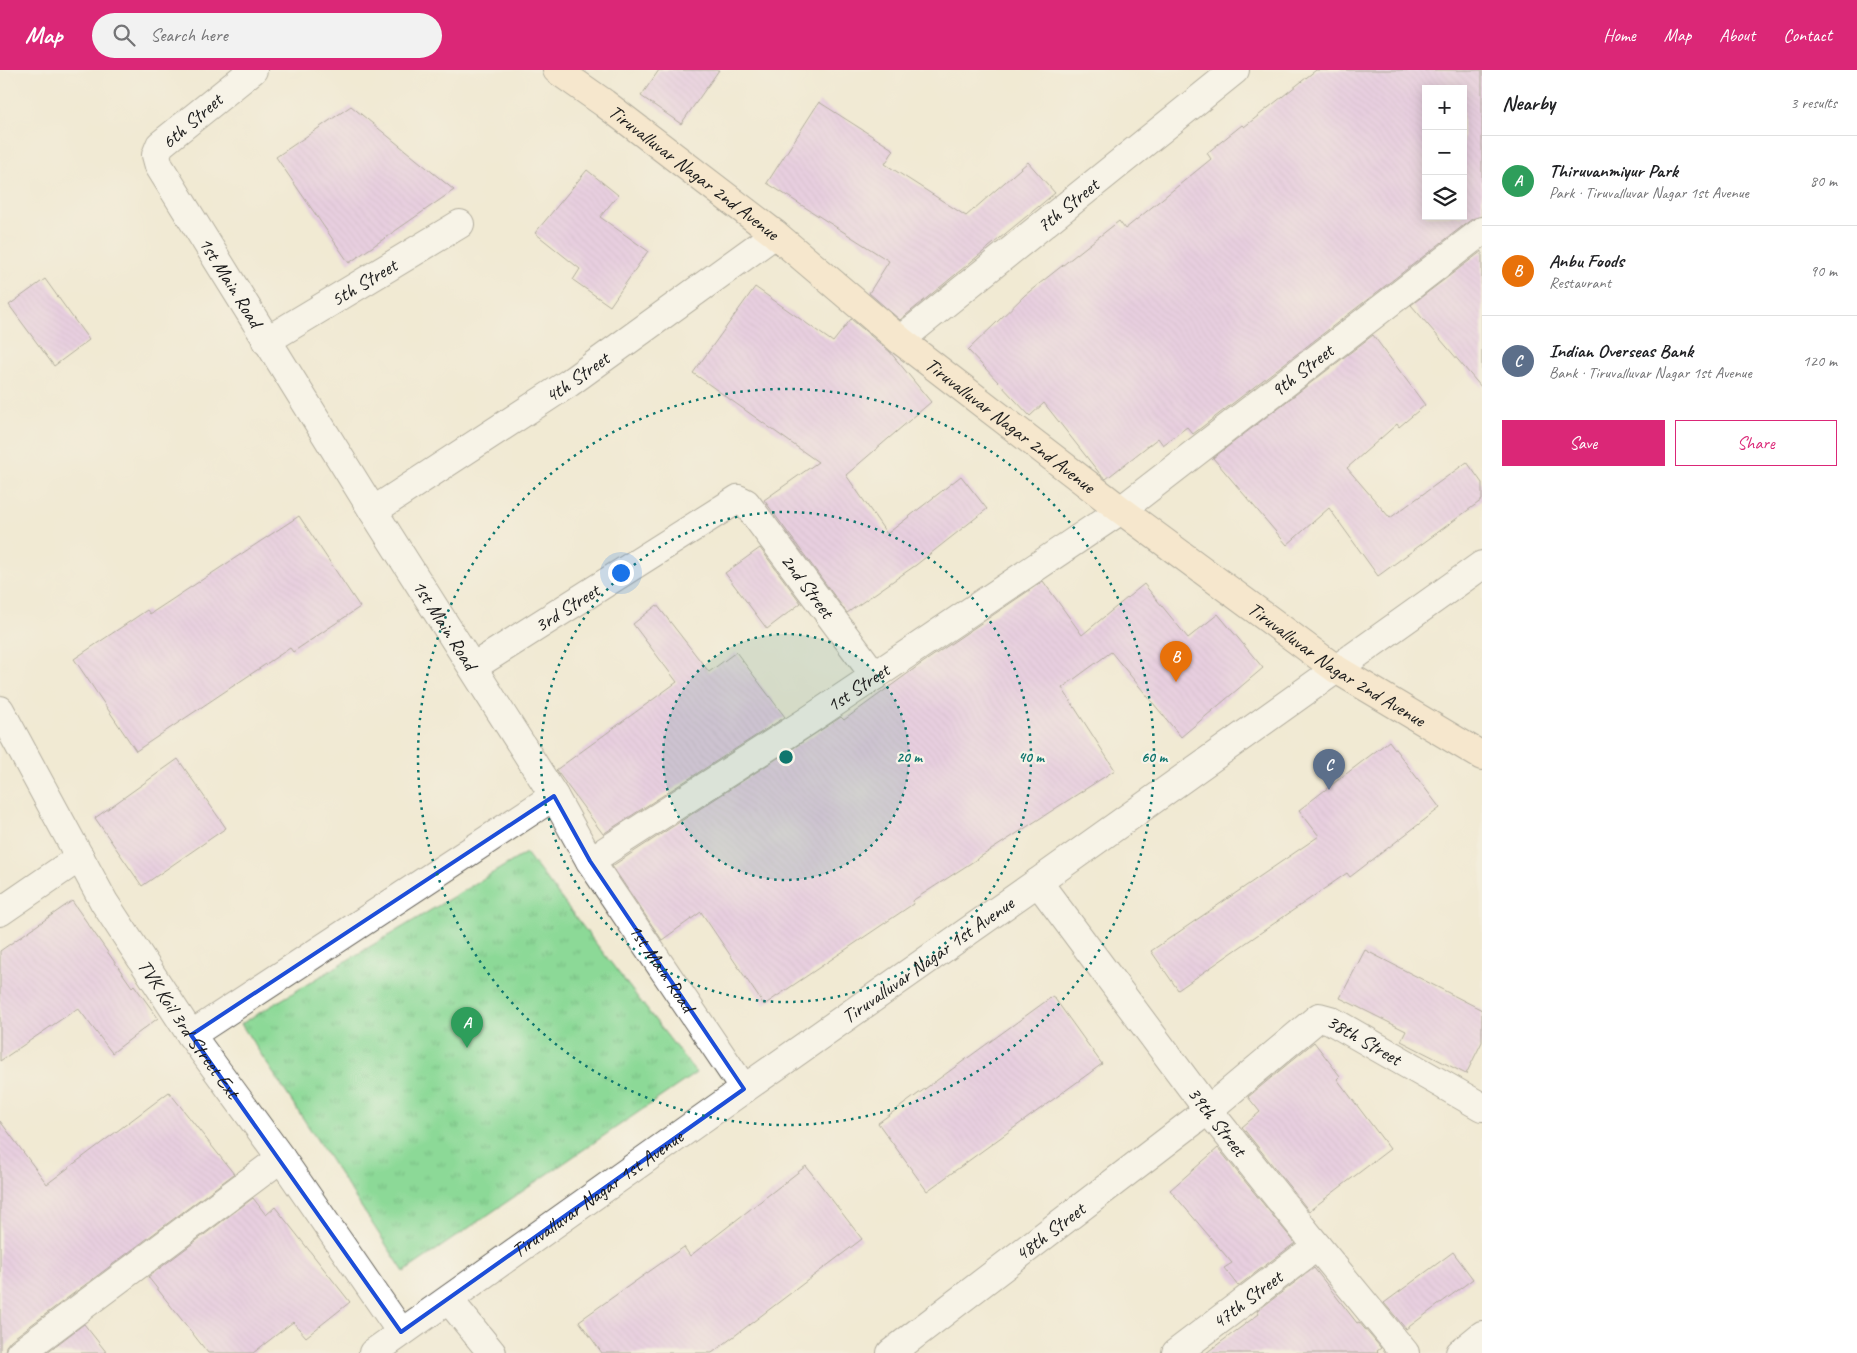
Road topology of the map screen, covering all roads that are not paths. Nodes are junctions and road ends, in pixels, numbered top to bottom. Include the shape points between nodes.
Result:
1 (253, 70) edge
2 (557, 70) edge
3 (1235, 70) edge
4 (156, 155) joint
5 (460, 224) dead end
6 (1482, 231) edge
7 (775, 234) junction
8 (900, 340) junction
9 (266, 341) junction
10 (738, 500) joint
11 (1121, 510) junction
12 (373, 511) junction
13 (1482, 564) edge
14 (473, 667) junction
15 (1336, 669) junction
16 (875, 676) junction
17 (0, 710) edge
18 (1482, 756) edge
19 (554, 796) junction
20 (80, 857) junction
21 (590, 861) junction
22 (1038, 882) junction
23 (0, 912) edge
24 (191, 1035) junction
25 (744, 1089) junction
26 (1482, 1107) edge
27 (1208, 1110) junction
28 (281, 1158) junction
29 (1316, 1246) junction
30 (449, 1300) junction
31 (401, 1332) junction
32 (1482, 1335) edge
33 (20, 1353) edge
34 (373, 1353) edge
35 (492, 1353) edge
36 (891, 1353) edge
37 (1176, 1353) edge
38 (1405, 1353) edge
39 (1460, 1353) edge

1 - 4 street, 6th Street via 160,146
2 - 7 street, Tiruvalluvar Nagar 2nd Avenue via 604,102
3 - 8 street, 7th Street
4 - 9 street, 1st Main Road via 159,166
5 - 9 street, 5th Street
6 - 11 street, 9th Street
7 - 8 street, Tiruvalluvar Nagar 2nd Avenue
7 - 12 street, 4th Street via 569,383
8 - 11 street, Tiruvalluvar Nagar 2nd Avenue
9 - 12 street, 1st Main Road
10 - 14 street, 3rd Street
10 - 16 street, 2nd Street via 746,503
11 - 15 street, Tiruvalluvar Nagar 2nd Avenue
11 - 16 street, 1st Street
12 - 14 street, 1st Main Road
13 - 15 street, Tiruvalluvar Nagar 1st Avenue
14 - 19 street, 1st Main Road
15 - 18 street, Tiruvalluvar Nagar 2nd Avenue
15 - 22 street, Tiruvalluvar Nagar 1st Avenue
16 - 21 street, 1st Street
17 - 20 street, TVK Koil 3rd Street Ext
19 - 21 street, 1st Main Road
19 - 24 street
20 - 23 street
20 - 24 street, TVK Koil 3rd Street Ext via 104,902
21 - 25 street, 1st Main Road
22 - 25 street, Tiruvalluvar Nagar 1st Avenue
22 - 27 street, 39th Street
24 - 28 street, TVK Koil 3rd Street Ext
25 - 30 street, Tiruvalluvar Nagar 1st Avenue
26 - 27 street, 38th Street via 1319,1016
27 - 29 street, 39th Street
27 - 36 street, 48th Street
28 - 31 street, TVK Koil 3rd Street Ext
28 - 33 street
29 - 37 street, 47th Street
29 - 38 street, 39th Street
30 - 31 street, Tiruvalluvar Nagar 1st Avenue
30 - 35 street
31 - 34 street, Tiruvalluvar Nagar 1st Avenue
32 - 39 street

